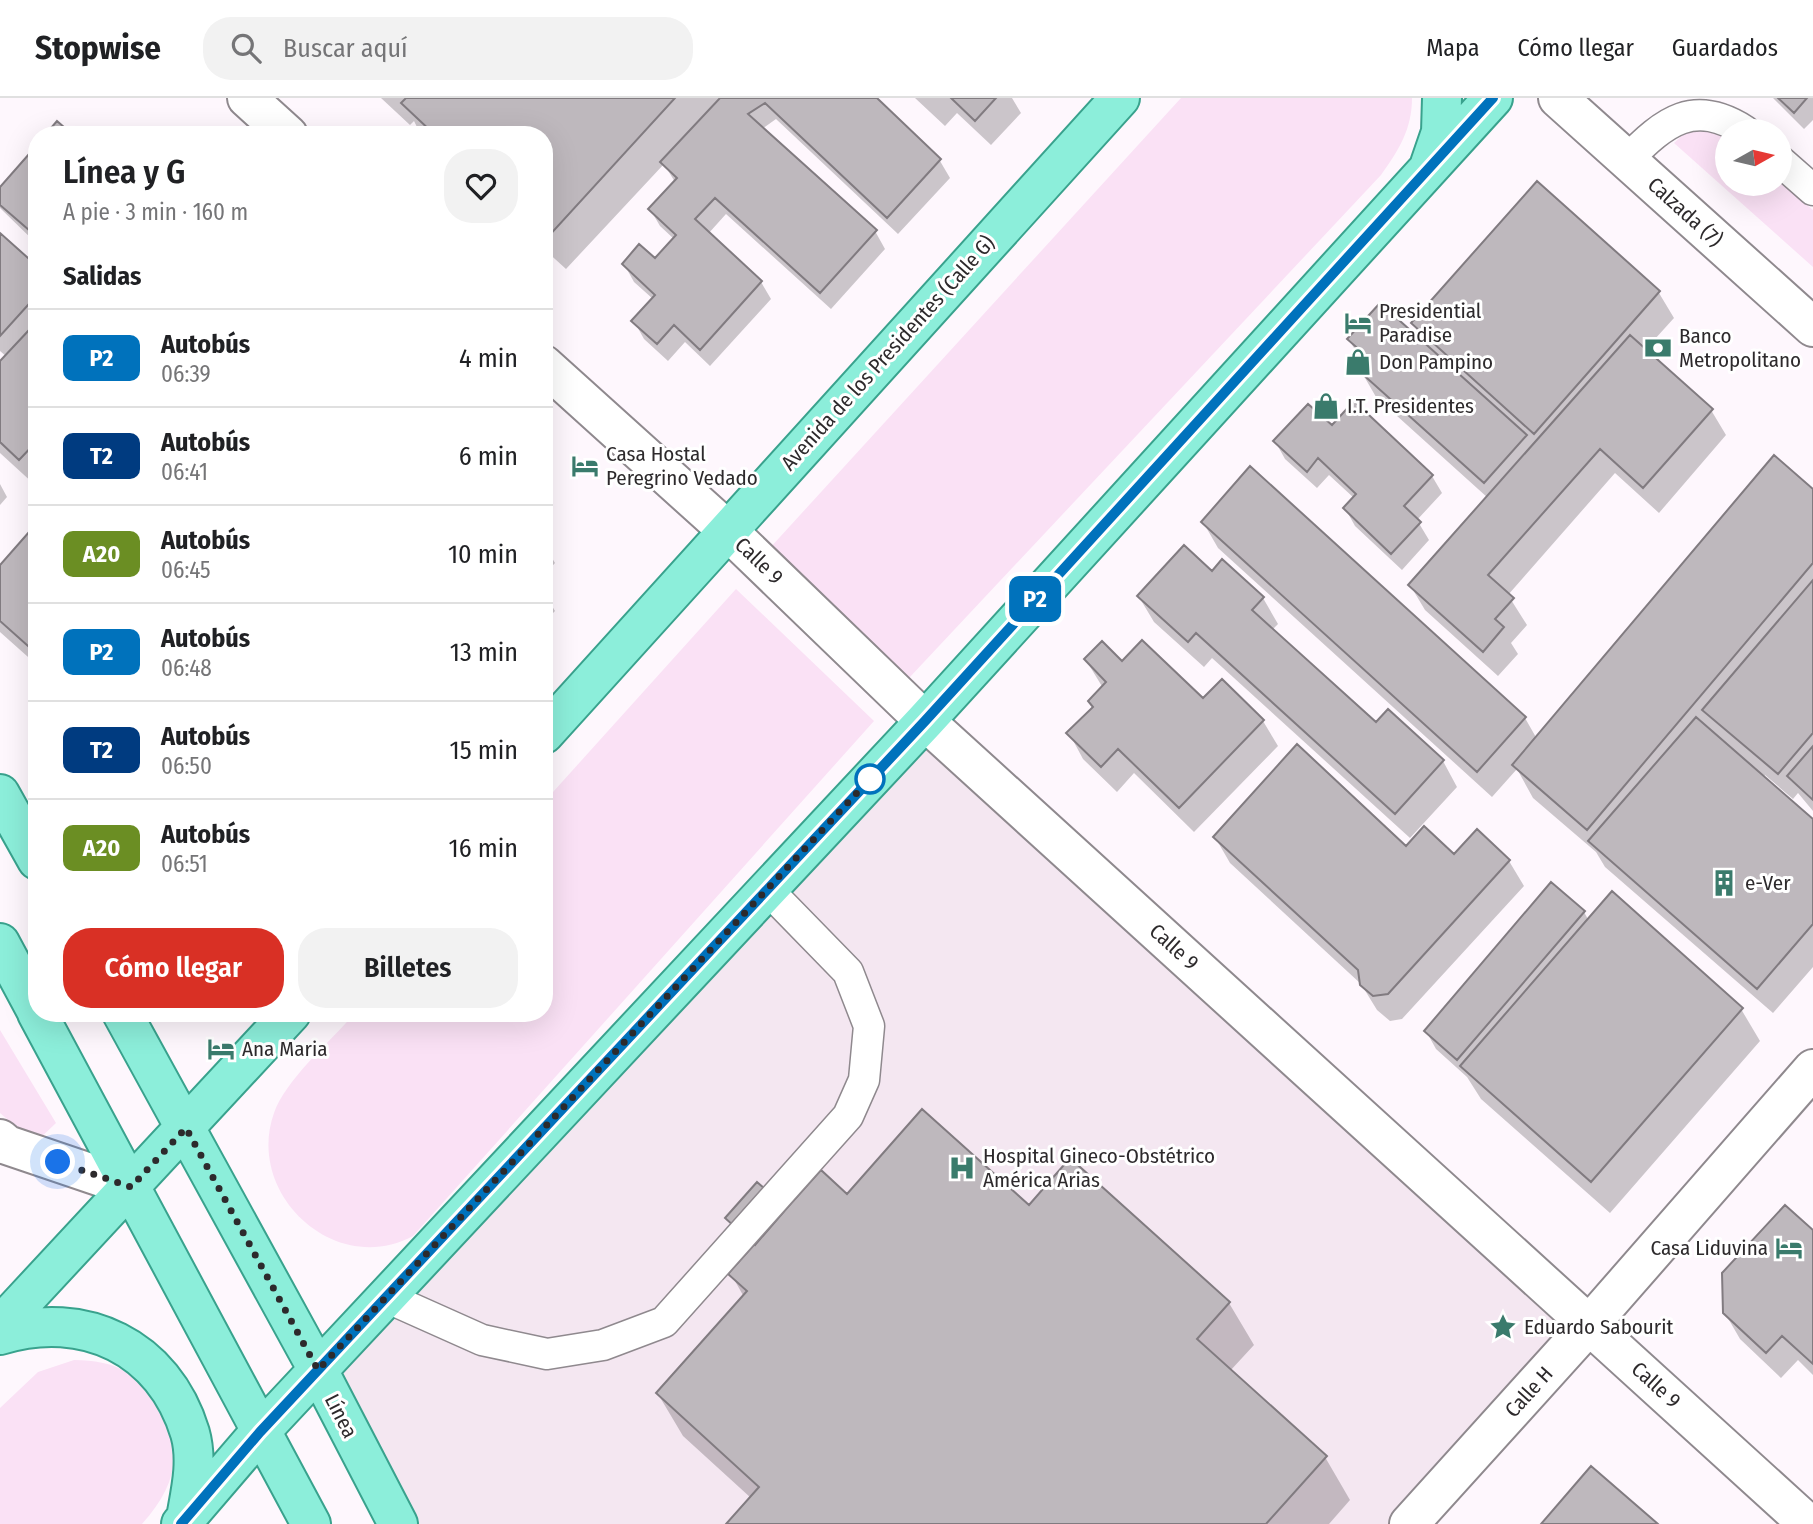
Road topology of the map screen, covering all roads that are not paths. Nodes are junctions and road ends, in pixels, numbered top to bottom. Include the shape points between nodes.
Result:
1 (247, 98) edge
2 (1120, 98) edge
3 (1442, 98) edge
4 (1493, 98) edge
5 (1558, 98) edge
6 (1730, 119) edge
7 (278, 126) edge
8 (1627, 160) junction
9 (1792, 172) edge
10 (1427, 173) junction
11 (1813, 190) edge
12 (1813, 327) edge
13 (553, 373) edge
14 (728, 531) junction
15 (925, 721) junction
16 (553, 724) edge
17 (0, 794) edge
18 (28, 844) edge
19 (767, 890) junction
20 (0, 943) edge
21 (28, 996) edge
22 (42, 1022) edge
23 (127, 1022) edge
24 (283, 1022) edge
25 (1813, 1069) edge
26 (186, 1128) junction
27 (4, 1142) edge
28 (131, 1187) junction
29 (388, 1298) junction
30 (1589, 1325) junction
31 (0, 1326) edge
32 (0, 1335) edge
33 (318, 1370) junction
34 (260, 1432) junction
35 (183, 1522) edge
36 (311, 1524) edge
37 (397, 1524) edge
38 (1409, 1524) edge
39 (1808, 1524) edge

1 - 7 street
2 - 14 main road, Avenida de los Presidentes (Calle G)
3 - 10 main road via 1441,132
4 - 10 main road
5 - 8 street, Calzada (7)
6 - 8 lane via 1714,110 1680,114
8 - 12 street, Calzada (7)
9 - 11 lane
10 - 15 main road via 1343,259
13 - 14 street, Calle 9
14 - 15 street, Calle 9
14 - 16 main road, Avenida de los Presidentes (Calle G)
15 - 19 main road
15 - 30 street, Calle 9
17 - 18 main road
19 - 29 main road
19 - 29 lane via 848,972 869,1027 864,1080 848,1116 664,1322 603,1345 547,1354 482,1340
20 - 21 main road
22 - 28 main road
23 - 26 main road, Línea
24 - 26 main road
25 - 30 street, Calle H
26 - 28 main road
26 - 33 main road, Línea
27 - 28 street
28 - 31 main road
28 - 34 main road
29 - 33 main road
30 - 38 street, Calle H
30 - 39 street, Calle 9
32 - 35 main road via 29,1326 71,1326 113,1338 148,1363 175,1396 190,1435 194,1478
33 - 34 main road
33 - 37 main road, Línea
34 - 35 main road
34 - 36 main road

